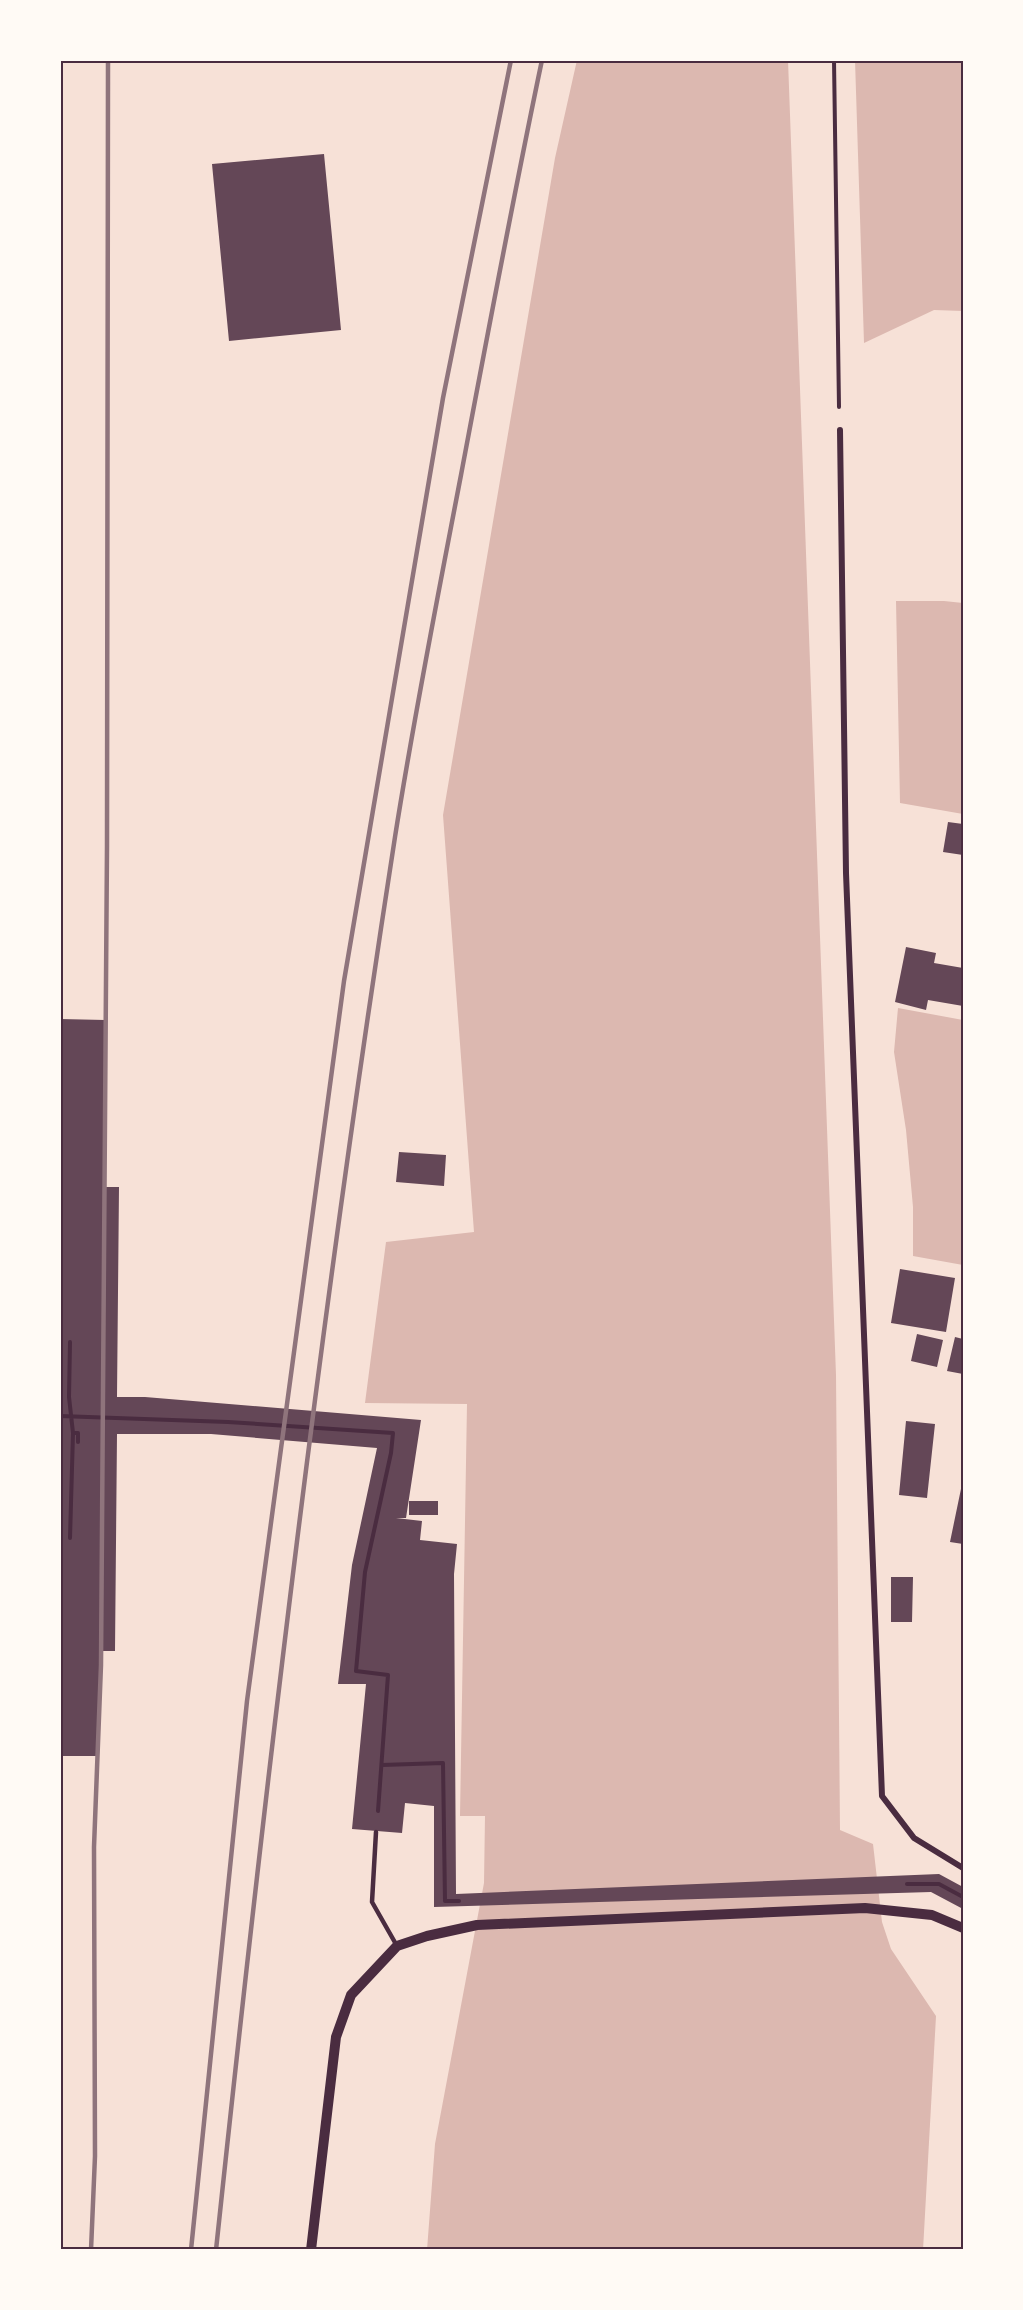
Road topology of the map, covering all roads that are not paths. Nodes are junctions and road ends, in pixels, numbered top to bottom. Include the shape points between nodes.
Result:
1 (840, 430) road end
2 (376, 1833) road end
3 (963, 1868) edge
4 (963, 1928) edge
5 (397, 1946) junction
6 (311, 2250) edge

1 - 3 street via 846,873 882,1796 914,1838
2 - 5 lane via 372,1902
4 - 5 street via 932,1915 865,1908 477,1925
5 - 6 street via 351,1995 336,2037

